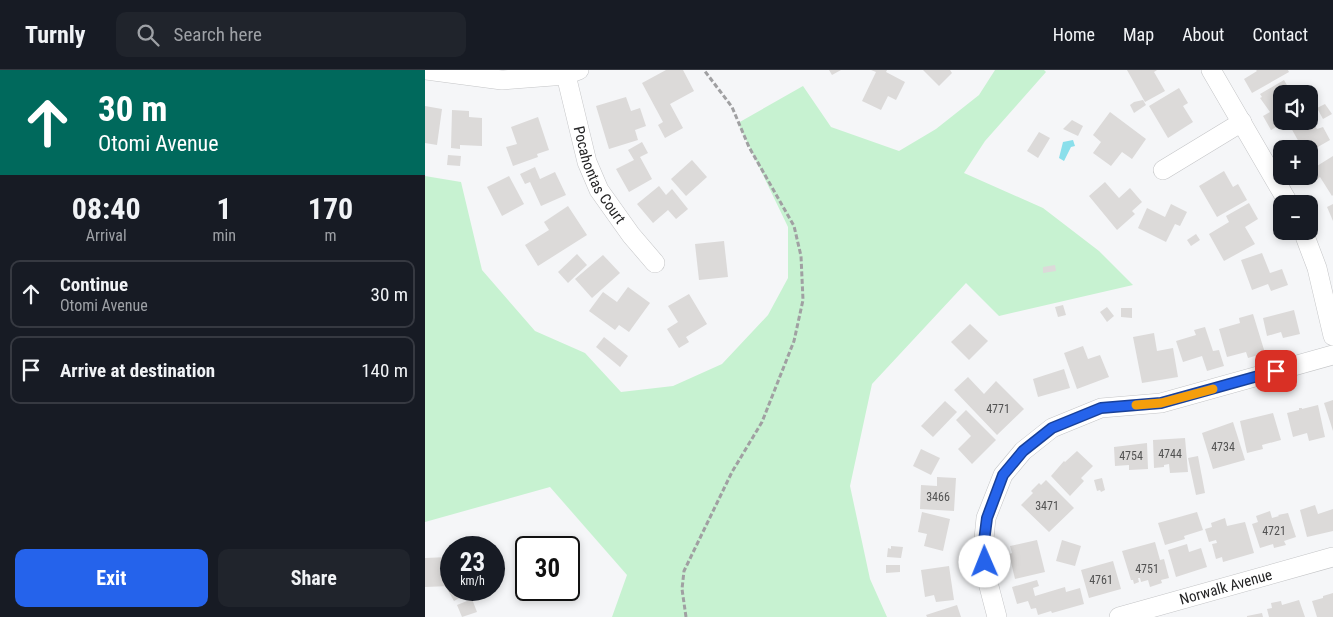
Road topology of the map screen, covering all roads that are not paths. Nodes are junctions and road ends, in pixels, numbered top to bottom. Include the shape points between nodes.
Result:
1 (425, 70) edge
2 (1211, 70) edge
3 (572, 72) edge
4 (1242, 122) junction
5 (1163, 170) dead end
6 (1284, 195) edge
7 (1306, 240) edge
8 (655, 263) dead end
9 (1333, 336) edge
10 (1333, 355) edge
11 (1333, 557) edge
12 (997, 617) edge
13 (1119, 617) edge

1 - 3 street via 503,80
2 - 4 street
3 - 8 street, Pocahontas Court via 587,162 599,190
4 - 5 street
4 - 6 street
7 - 9 street via 1317,268
10 - 12 street via 1161,403 1101,408 1052,428 1023,451 1003,475 987,518 983,549
11 - 13 street, Norwalk Avenue

